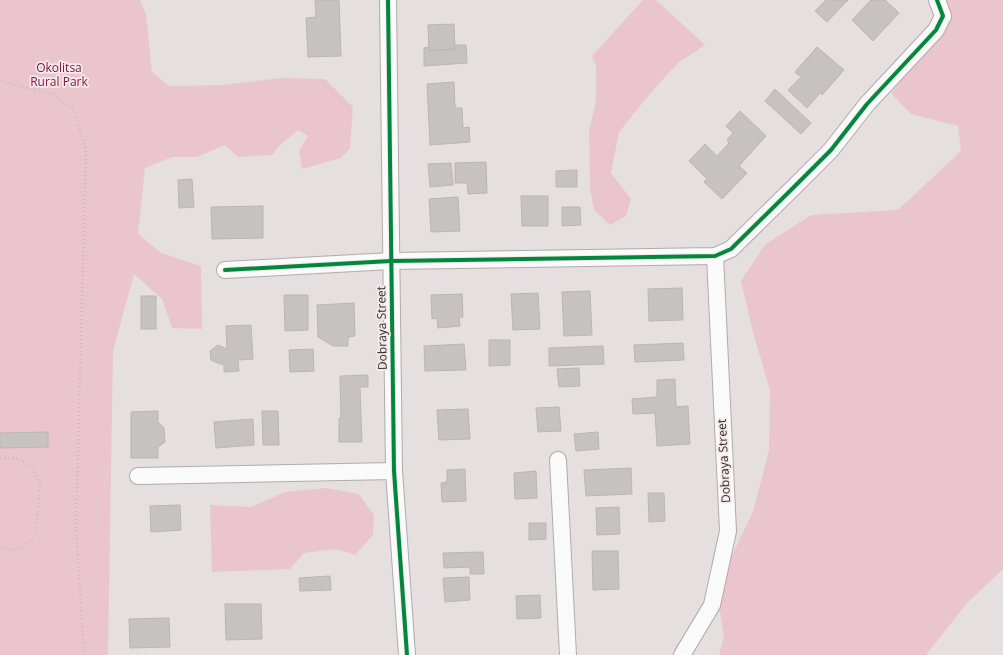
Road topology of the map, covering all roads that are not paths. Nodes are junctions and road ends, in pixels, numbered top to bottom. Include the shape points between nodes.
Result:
1 (388, 0) edge
2 (937, 0) edge
3 (715, 256) junction
4 (391, 262) junction
5 (225, 270) dead end
6 (558, 460) dead end
7 (394, 471) junction
8 (138, 476) dead end
9 (408, 655) edge
10 (568, 655) edge
11 (682, 655) edge

1 - 4 street, Dobraya Street
2 - 3 street via 943,16 936,30 872,98 831,150 731,249
3 - 4 street
3 - 11 street, Dobraya Street via 728,531 712,605
4 - 5 street
4 - 7 street, Dobraya Street
6 - 10 street
7 - 8 street
7 - 9 street, Dobraya Street

